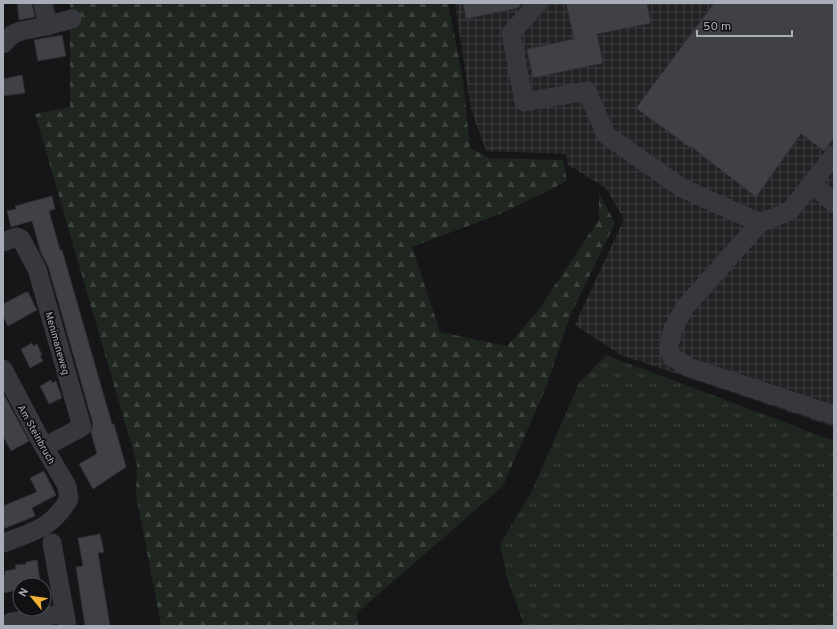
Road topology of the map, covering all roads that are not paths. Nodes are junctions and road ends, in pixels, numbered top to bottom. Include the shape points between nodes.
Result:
1 (43, 3) edge
2 (538, 3) edge
3 (72, 19) dead end
4 (48, 26) junction
5 (3, 44) edge
6 (834, 155) edge
7 (812, 184) junction
8 (834, 203) edge
9 (760, 223) junction
10 (3, 242) edge
11 (3, 369) edge
12 (834, 415) edge
13 (44, 447) junction
14 (3, 543) edge
15 (52, 543) dead end
16 (66, 620) edge
17 (11, 626) edge

1 - 4 street
2 - 9 street via 511,33 524,102 587,91 606,136 682,188
3 - 4 street
4 - 5 street via 21,30
6 - 7 street
7 - 8 street
7 - 9 street via 790,211
9 - 12 street via 684,307 673,329 669,346 671,356 688,367
10 - 13 street, Menimaneweg via 17,237 21,239 37,268 82,427
11 - 13 street, Am Steinbruch
13 - 14 street, Am Steinbruch via 67,486 69,499 63,511 51,522 36,531
15 - 16 street
16 - 17 street via 11,622

